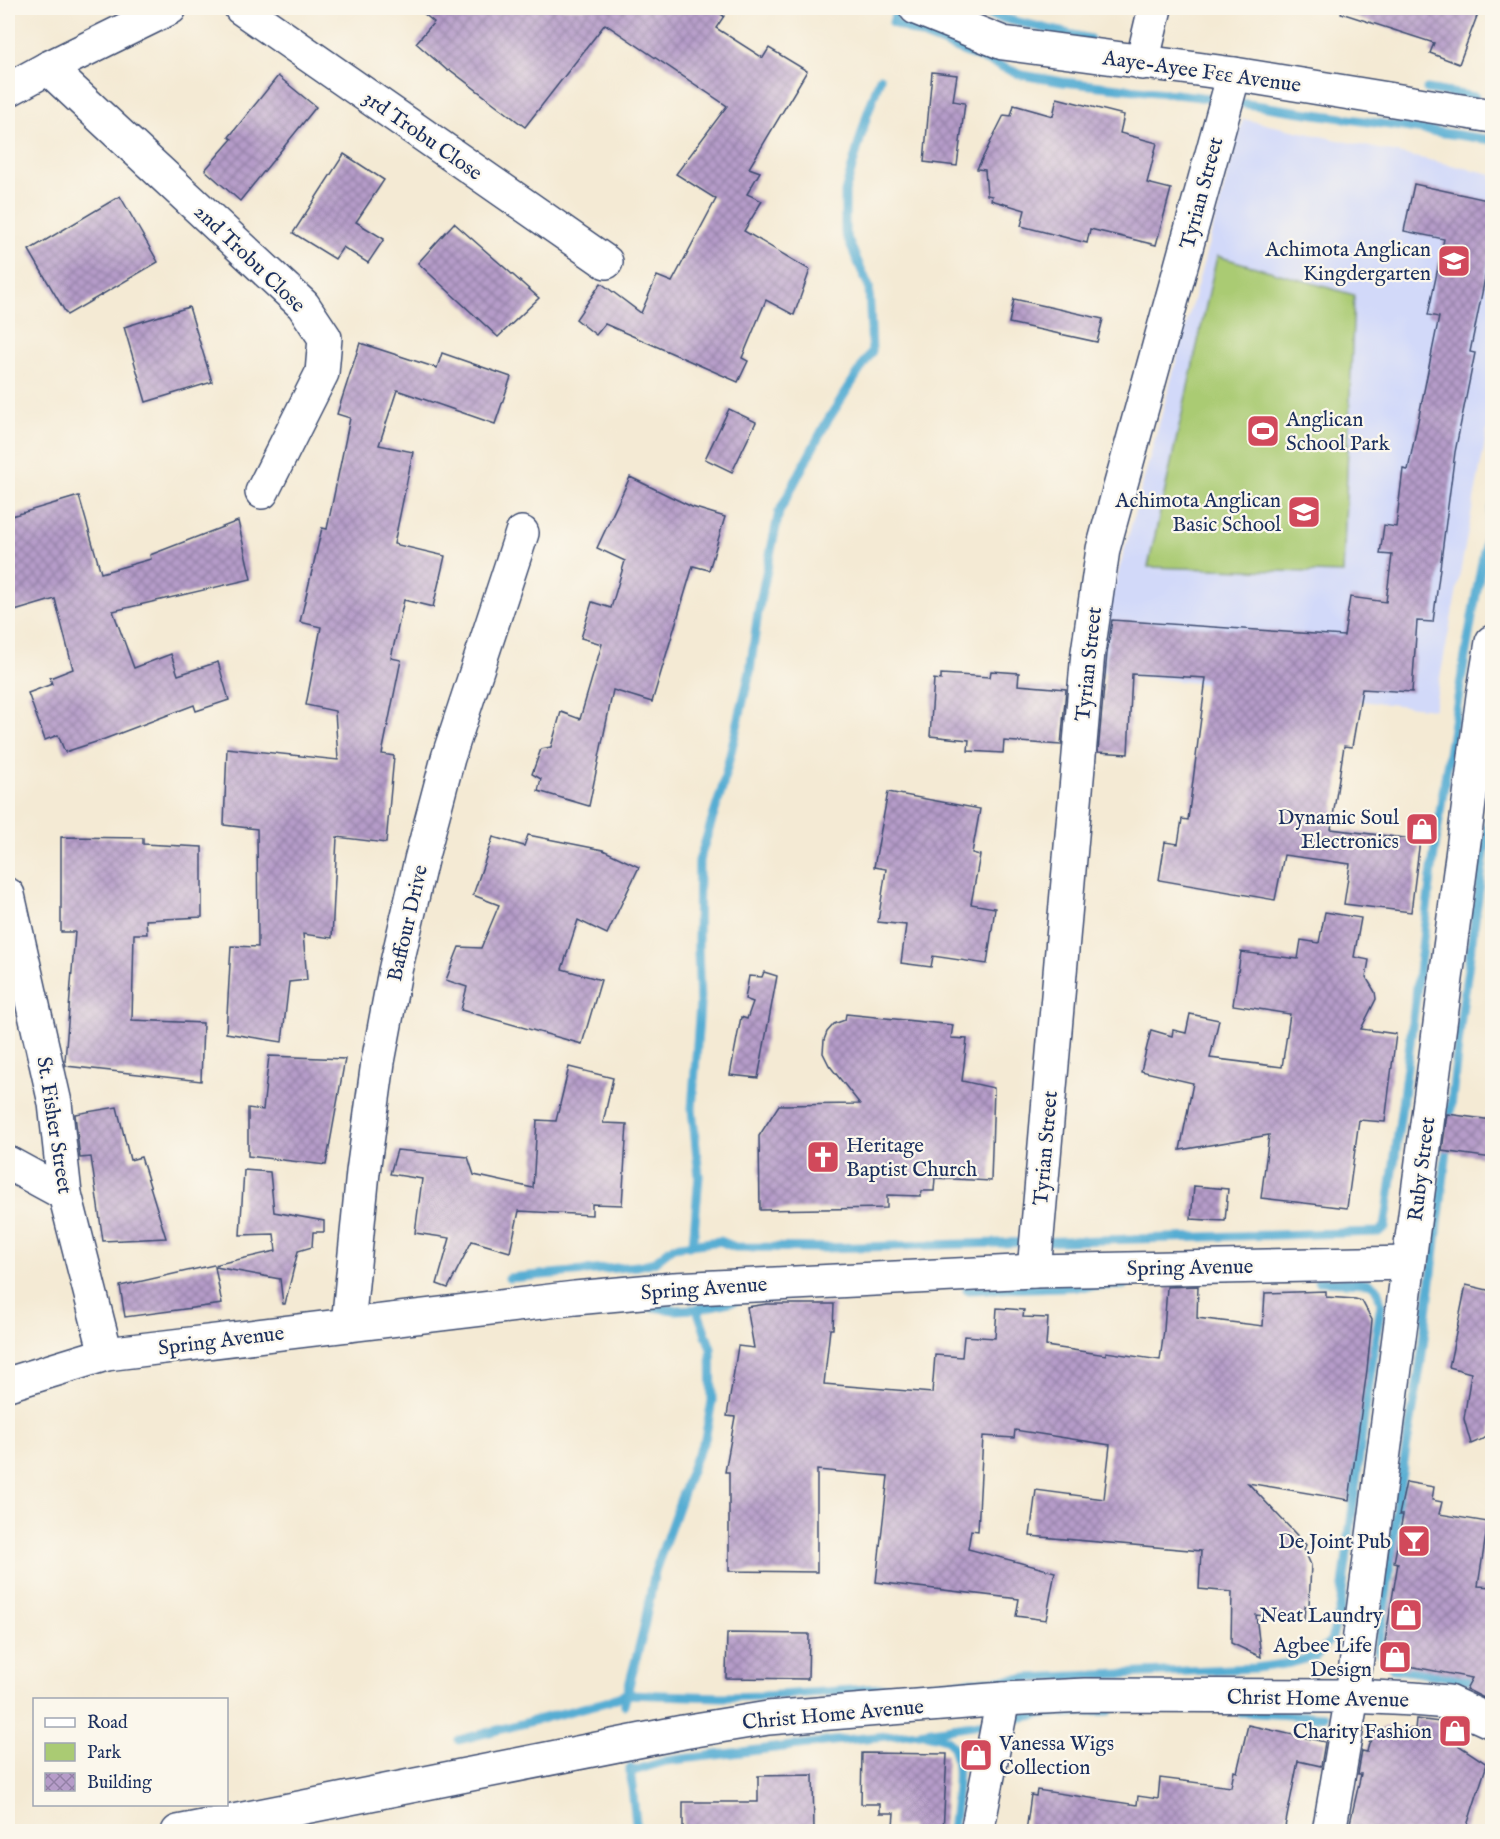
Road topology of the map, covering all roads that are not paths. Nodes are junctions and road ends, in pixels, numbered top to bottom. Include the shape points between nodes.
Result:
1 (170, 8) edge
2 (241, 8) edge
3 (916, 8) edge
4 (1155, 8) edge
5 (1142, 63) junction
6 (48, 68) junction
7 (1234, 74) junction
8 (8, 90) edge
9 (1492, 116) edge
10 (606, 262) dead end
11 (261, 492) dead end
12 (522, 533) dead end
13 (1492, 642) edge
14 (8, 895) edge
15 (8, 1163) edge
16 (65, 1194) junction
17 (1409, 1263) junction
18 (1034, 1271) junction
19 (348, 1325) junction
20 (106, 1354) junction
21 (8, 1384) edge
22 (1352, 1696) junction
23 (1003, 1699) junction
24 (1492, 1722) edge
25 (317, 1818) edge
26 (178, 1832) edge
27 (978, 1832) edge
28 (1329, 1832) edge

1 - 6 street
2 - 10 street, 3rd Trobu Close
3 - 5 street, Aaye-Ayee Fɛɛ Avenue via 1003,43
4 - 5 street
5 - 7 street, Aaye-Ayee Fɛɛ Avenue
6 - 8 street
6 - 11 street, 2nd Trobu Close via 303,305 325,338 322,373
7 - 9 street, Aaye-Ayee Fɛɛ Avenue
7 - 18 street, Tyrian Street via 1103,549 1088,652
12 - 19 street, Baffour Drive via 448,758 395,971 363,1172
13 - 17 street, Ruby Street
14 - 16 street, St. Fisher Street via 55,1103
15 - 16 street
16 - 20 street, St. Fisher Street
17 - 18 street, Spring Avenue
17 - 22 street, Ruby Street
18 - 19 street, Spring Avenue via 674,1289
19 - 20 street, Spring Avenue
20 - 21 street, Spring Avenue
22 - 23 street, Christ Home Avenue via 1085,1695
22 - 24 street, Christ Home Avenue via 1448,1702
22 - 28 street, Ruby Street
23 - 25 street, Christ Home Avenue via 768,1718 683,1732
23 - 27 street
25 - 26 street, Christ Home Avenue

